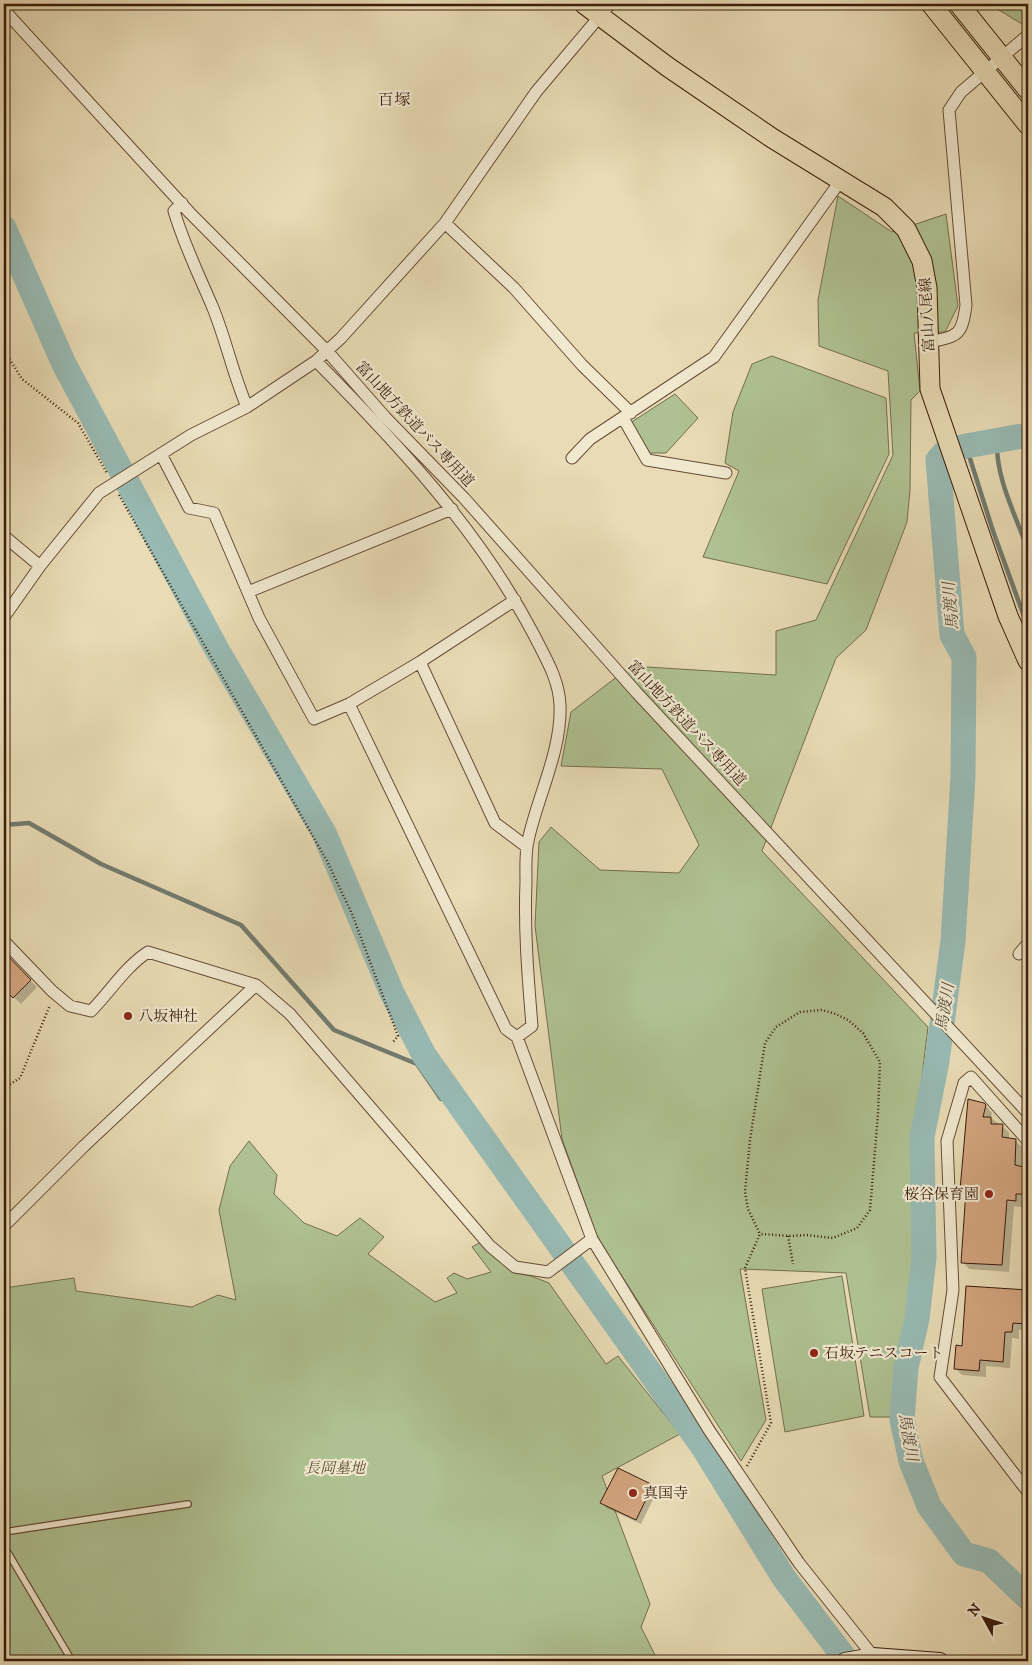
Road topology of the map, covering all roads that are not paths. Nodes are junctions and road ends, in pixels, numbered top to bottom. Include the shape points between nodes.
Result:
1 (584, 4) edge
2 (931, 4) edge
3 (959, 4) edge
4 (4, 10) edge
5 (604, 10) edge
6 (1028, 35) edge
7 (1002, 56) junction
8 (985, 71) junction
9 (1028, 90) edge
10 (1028, 125) edge
11 (842, 180) junction
12 (182, 203) junction
13 (445, 223) junction
14 (928, 342) junction
15 (327, 351) junction
16 (316, 361) junction
17 (247, 406) junction
18 (627, 415) junction
19 (161, 454) junction
20 (572, 458) dead end
21 (726, 473) dead end
22 (452, 509) junction
23 (4, 536) edge
24 (40, 566) junction
25 (248, 592) junction
26 (515, 600) junction
27 (4, 617) edge
28 (1028, 661) edge
29 (420, 662) junction
30 (348, 704) junction
31 (527, 847) junction
32 (4, 941) edge
33 (1028, 943) edge
34 (1020, 954) dead end
35 (256, 985) junction
36 (517, 1037) junction
37 (1028, 1113) edge
38 (1028, 1140) edge
39 (4, 1226) edge
40 (592, 1239) junction
41 (1028, 1492) edge
42 (188, 1504) dead end
43 (4, 1532) edge
44 (4, 1546) edge
45 (868, 1657) junction
46 (72, 1661) edge
47 (845, 1661) edge
48 (940, 1661) edge

1 - 5 main road, 富山八尾線
2 - 8 main road
3 - 7 main road
4 - 12 street, 富山地方鉄道バス専用道
5 - 11 main road, 富山八尾線 via 668,67 764,133
5 - 13 street via 536,92
6 - 7 street
7 - 8 street
7 - 9 main road
8 - 10 main road
8 - 14 street via 961,92 949,110 964,258 964,325 953,337
11 - 14 main road, 富山八尾線 via 884,207 906,229 922,261 927,288
11 - 18 street via 714,357
12 - 15 street, 富山地方鉄道バス専用道
12 - 17 street via 174,211 183,241 214,310 236,382
13 - 15 street
13 - 18 street via 514,288
14 - 28 main road, 富山八尾線 via 930,389 1008,616
15 - 16 street
15 - 37 street, 富山地方鉄道バス専用道 via 385,417 464,498 637,693
16 - 17 street
16 - 22 street via 381,426
17 - 19 street
18 - 20 street via 590,440
18 - 21 street via 647,460
19 - 24 street via 99,494
19 - 25 street via 189,508 214,513
22 - 25 street
22 - 26 street
23 - 24 street
24 - 27 street
25 - 30 street via 314,719
26 - 29 street
26 - 31 street via 555,676 560,705 551,764
29 - 30 street
29 - 31 street via 495,823
30 - 36 street via 506,1029
31 - 36 street via 524,930 532,1026
32 - 35 street via 70,1006 91,1011 134,961 148,952
33 - 34 street
35 - 39 street via 84,1146
35 - 40 street via 290,1014 490,1246 515,1267 548,1272
36 - 40 street
38 - 41 street via 971,1077 964,1083 947,1141 953,1290 940,1377
40 - 45 street via 709,1430 799,1563
42 - 43 lane
44 - 46 lane
45 - 47 main road
45 - 48 main road

